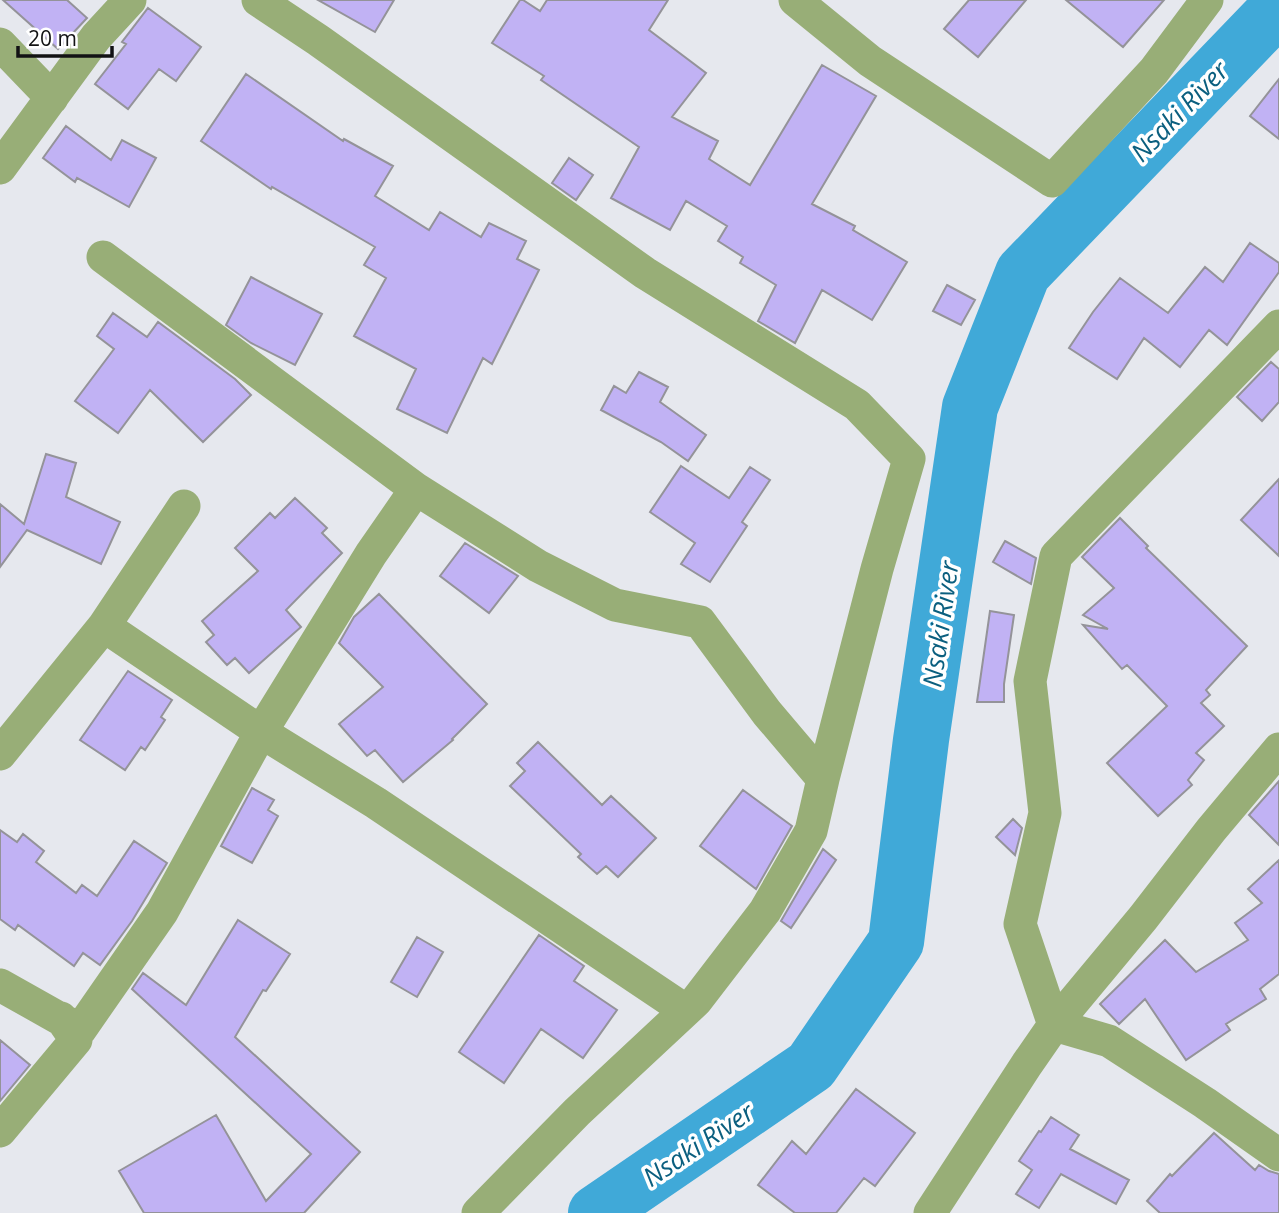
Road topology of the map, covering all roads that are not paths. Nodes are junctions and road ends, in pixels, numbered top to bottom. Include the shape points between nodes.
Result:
1 (130, 0) edge
2 (258, 0) edge
3 (795, 0) edge
4 (1207, 0) edge
5 (0, 44) edge
6 (52, 98) junction
7 (0, 168) edge
8 (103, 257) dead end
9 (1279, 326) edge
10 (416, 489) junction
11 (184, 506) dead end
12 (104, 626) junction
13 (261, 732) junction
14 (1279, 749) edge
15 (0, 754) edge
16 (823, 779) junction
17 (0, 985) edge
18 (685, 1010) junction
19 (61, 1018) junction
20 (1054, 1025) junction
21 (0, 1130) edge
22 (1279, 1155) edge
23 (478, 1213) edge
24 (930, 1213) edge

1 - 6 street via 96,37
2 - 16 street via 645,274 857,405 909,459
3 - 4 street via 870,61 1052,181 1154,71
5 - 6 street
6 - 7 street
8 - 10 street
9 - 20 street via 1056,556 1030,681 1045,813 1020,924
10 - 13 street
10 - 16 street via 538,566 615,605 700,622
11 - 12 street
12 - 13 street
12 - 15 street
13 - 18 street via 376,803
13 - 19 street via 162,912 80,1030
14 - 20 street
16 - 18 street via 811,831 765,911
17 - 19 street
18 - 23 street
19 - 21 street via 76,1040
20 - 22 street via 1109,1041
20 - 24 street

